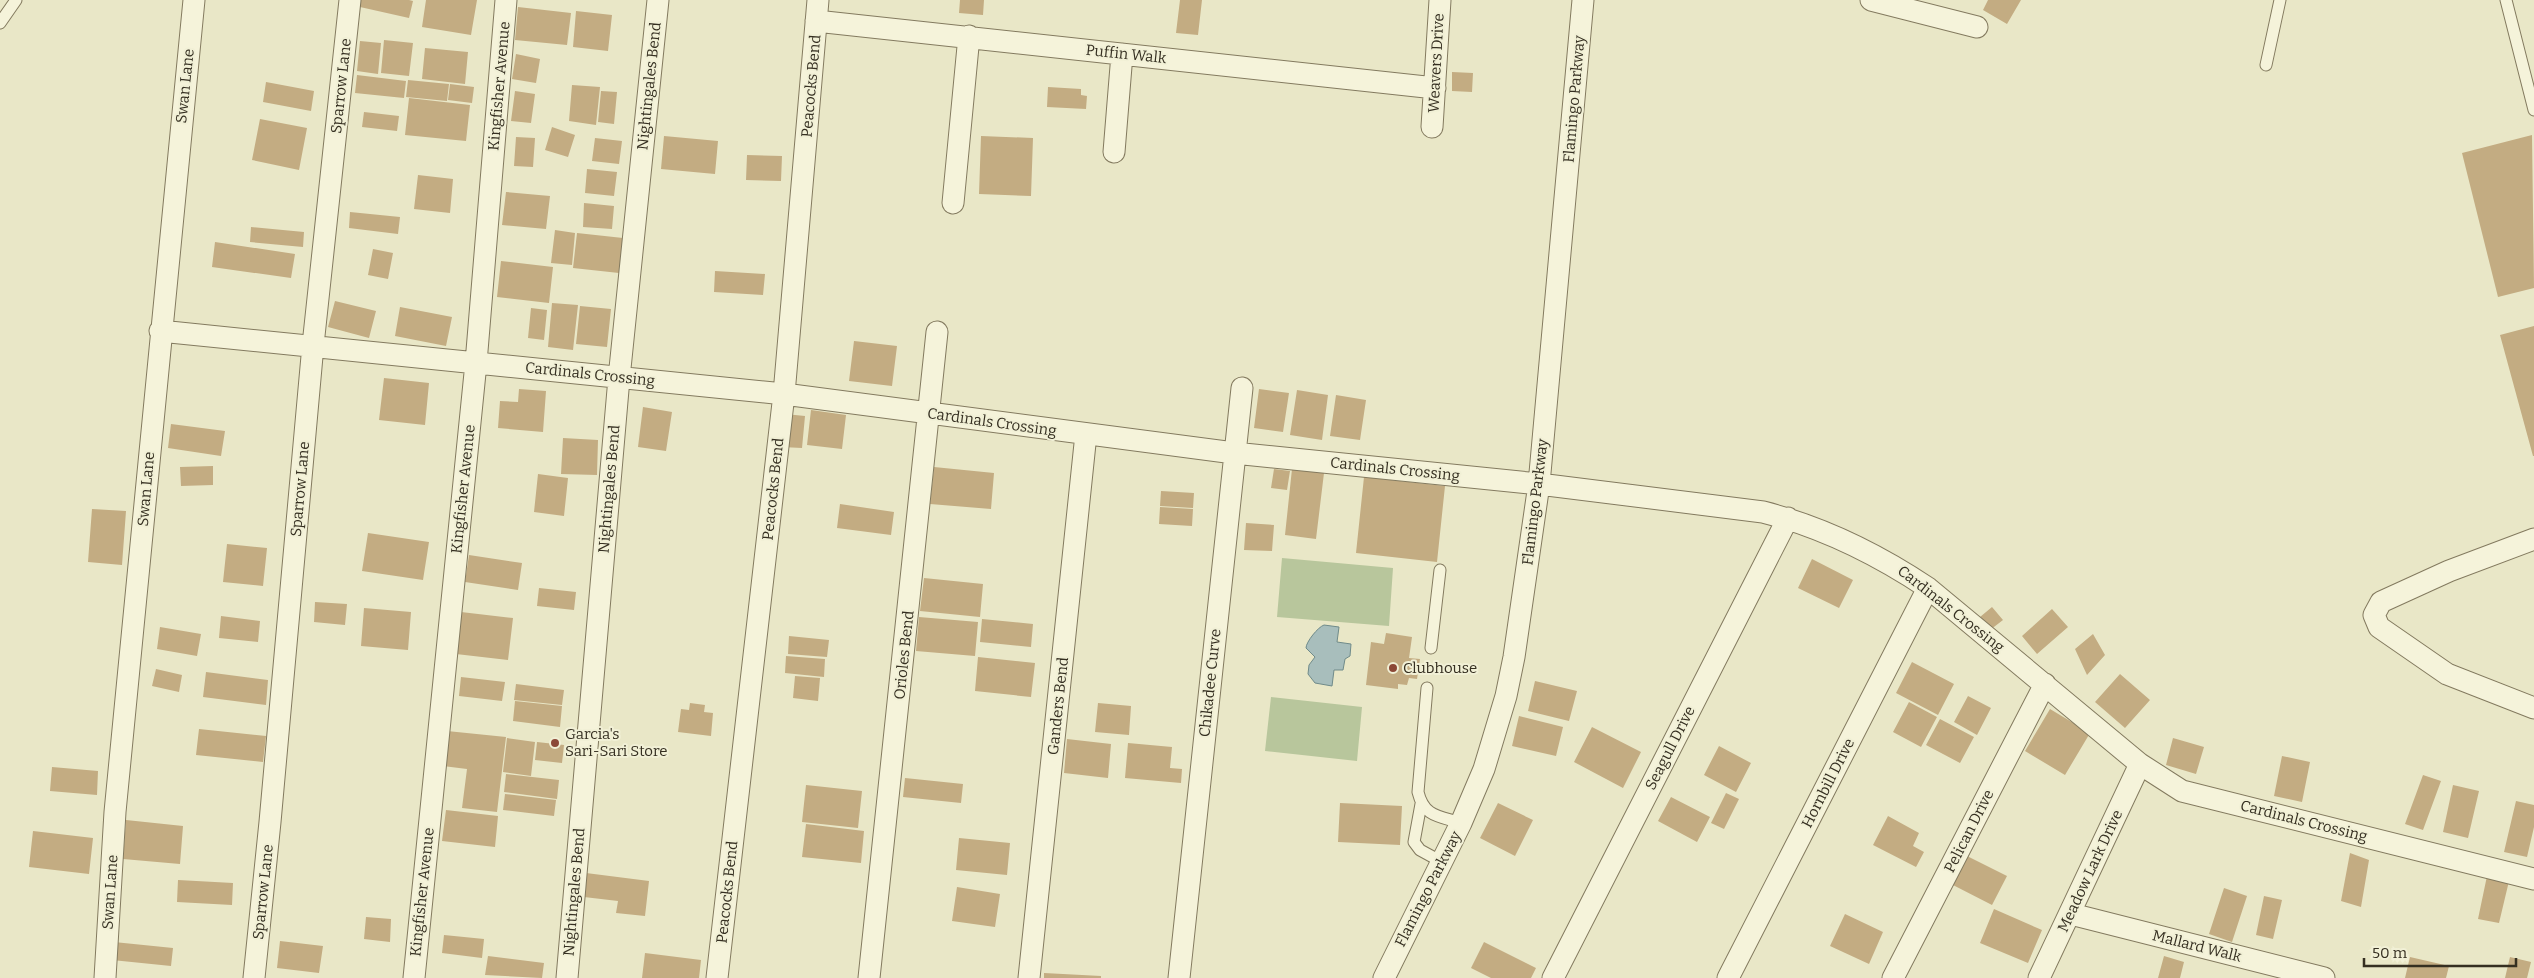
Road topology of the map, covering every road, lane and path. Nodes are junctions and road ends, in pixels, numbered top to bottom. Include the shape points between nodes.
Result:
1 (16, 0) edge
2 (194, 0) edge
3 (350, 0) edge
4 (506, 0) edge
5 (658, 0) edge
6 (1440, 0) edge
7 (1583, 0) edge
8 (1871, 0) edge
9 (2280, 0) edge
10 (2506, 0) edge
11 (817, 10) edge
12 (0, 23) edge
13 (1977, 27) dead end
14 (969, 36) junction
15 (1122, 54) junction
16 (2266, 66) dead end
17 (1435, 88) junction
18 (2532, 92) edge
19 (2534, 110) edge
20 (1432, 127) dead end
21 (1114, 152) dead end
22 (953, 202) dead end
23 (160, 331) junction
24 (937, 332) dead end
25 (313, 345) junction
26 (476, 363) junction
27 (619, 378) junction
28 (1242, 388) dead end
29 (784, 394) junction
30 (928, 413) junction
31 (1086, 434) junction
32 (1234, 453) junction
33 (1539, 484) junction
34 (1788, 518) junction
35 (2534, 539) edge
36 (1440, 570) dead end
37 (1928, 588) junction
38 (1431, 648) dead end
39 (2045, 684) junction
40 (1427, 688) dead end
41 (2534, 708) edge
42 (2140, 764) junction
43 (1421, 804) junction
44 (1461, 823) junction
45 (1442, 862) junction
46 (2534, 879) edge
47 (2071, 914) junction
48 (105, 978) edge
49 (254, 978) edge
50 (414, 978) edge
51 (567, 978) edge
52 (717, 978) edge
53 (869, 978) edge
54 (1029, 978) edge
55 (1179, 978) edge
56 (1384, 978) edge
57 (1553, 978) edge
58 (1728, 978) edge
59 (1893, 978) edge
60 (2039, 978) edge
61 (2324, 978) edge

1 - 12 lane
2 - 23 street, Swan Lane
3 - 25 street, Sparrow Lane
4 - 26 street, Kingfisher Avenue
5 - 27 street, Nightingales Bend
6 - 17 street, Weavers Drive
7 - 33 street, Flamingo Parkway
8 - 13 street
9 - 16 lane
10 - 18 lane
11 - 14 street, Puffin Walk
11 - 29 street, Peacocks Bend
14 - 15 street, Puffin Walk
14 - 22 street
15 - 17 street, Puffin Walk
15 - 21 street
17 - 20 street, Weavers Drive
18 - 19 lane
23 - 25 street, Cardinals Crossing
23 - 48 street, Swan Lane via 115,812
24 - 30 street, Orioles Bend
25 - 26 street, Cardinals Crossing
25 - 49 street, Sparrow Lane
26 - 27 street, Cardinals Crossing
26 - 50 street, Kingfisher Avenue
27 - 29 street, Cardinals Crossing
27 - 51 street, Nightingales Bend
28 - 32 street, Chikadee Curve
29 - 30 street, Cardinals Crossing
29 - 52 street, Peacocks Bend
30 - 31 street, Cardinals Crossing
30 - 53 street, Orioles Bend
31 - 32 street, Cardinals Crossing
31 - 54 street, Ganders Bend
32 - 33 street, Cardinals Crossing
32 - 55 street, Chikadee Curve
33 - 34 street, Cardinals Crossing via 1763,512
33 - 44 street, Flamingo Parkway via 1506,696 1484,769
34 - 37 street, Cardinals Crossing via 1862,548
34 - 57 street, Seagull Drive
35 - 41 street via 2449,571 2381,602 2374,615 2379,627 2447,674
36 - 38 lane
37 - 39 street, Cardinals Crossing
37 - 58 street, Hornbill Drive
39 - 42 street, Cardinals Crossing
39 - 59 street, Pelican Drive
40 - 43 lane via 1419,760
42 - 46 street, Cardinals Crossing via 2182,791
42 - 47 street, Meadow Lark Drive
43 - 44 lane via 1428,813
43 - 45 lane via 1414,842 1420,850
44 - 45 street, Flamingo Parkway
45 - 56 street, Flamingo Parkway
47 - 60 street, Meadow Lark Drive
47 - 61 street, Mallard Walk

